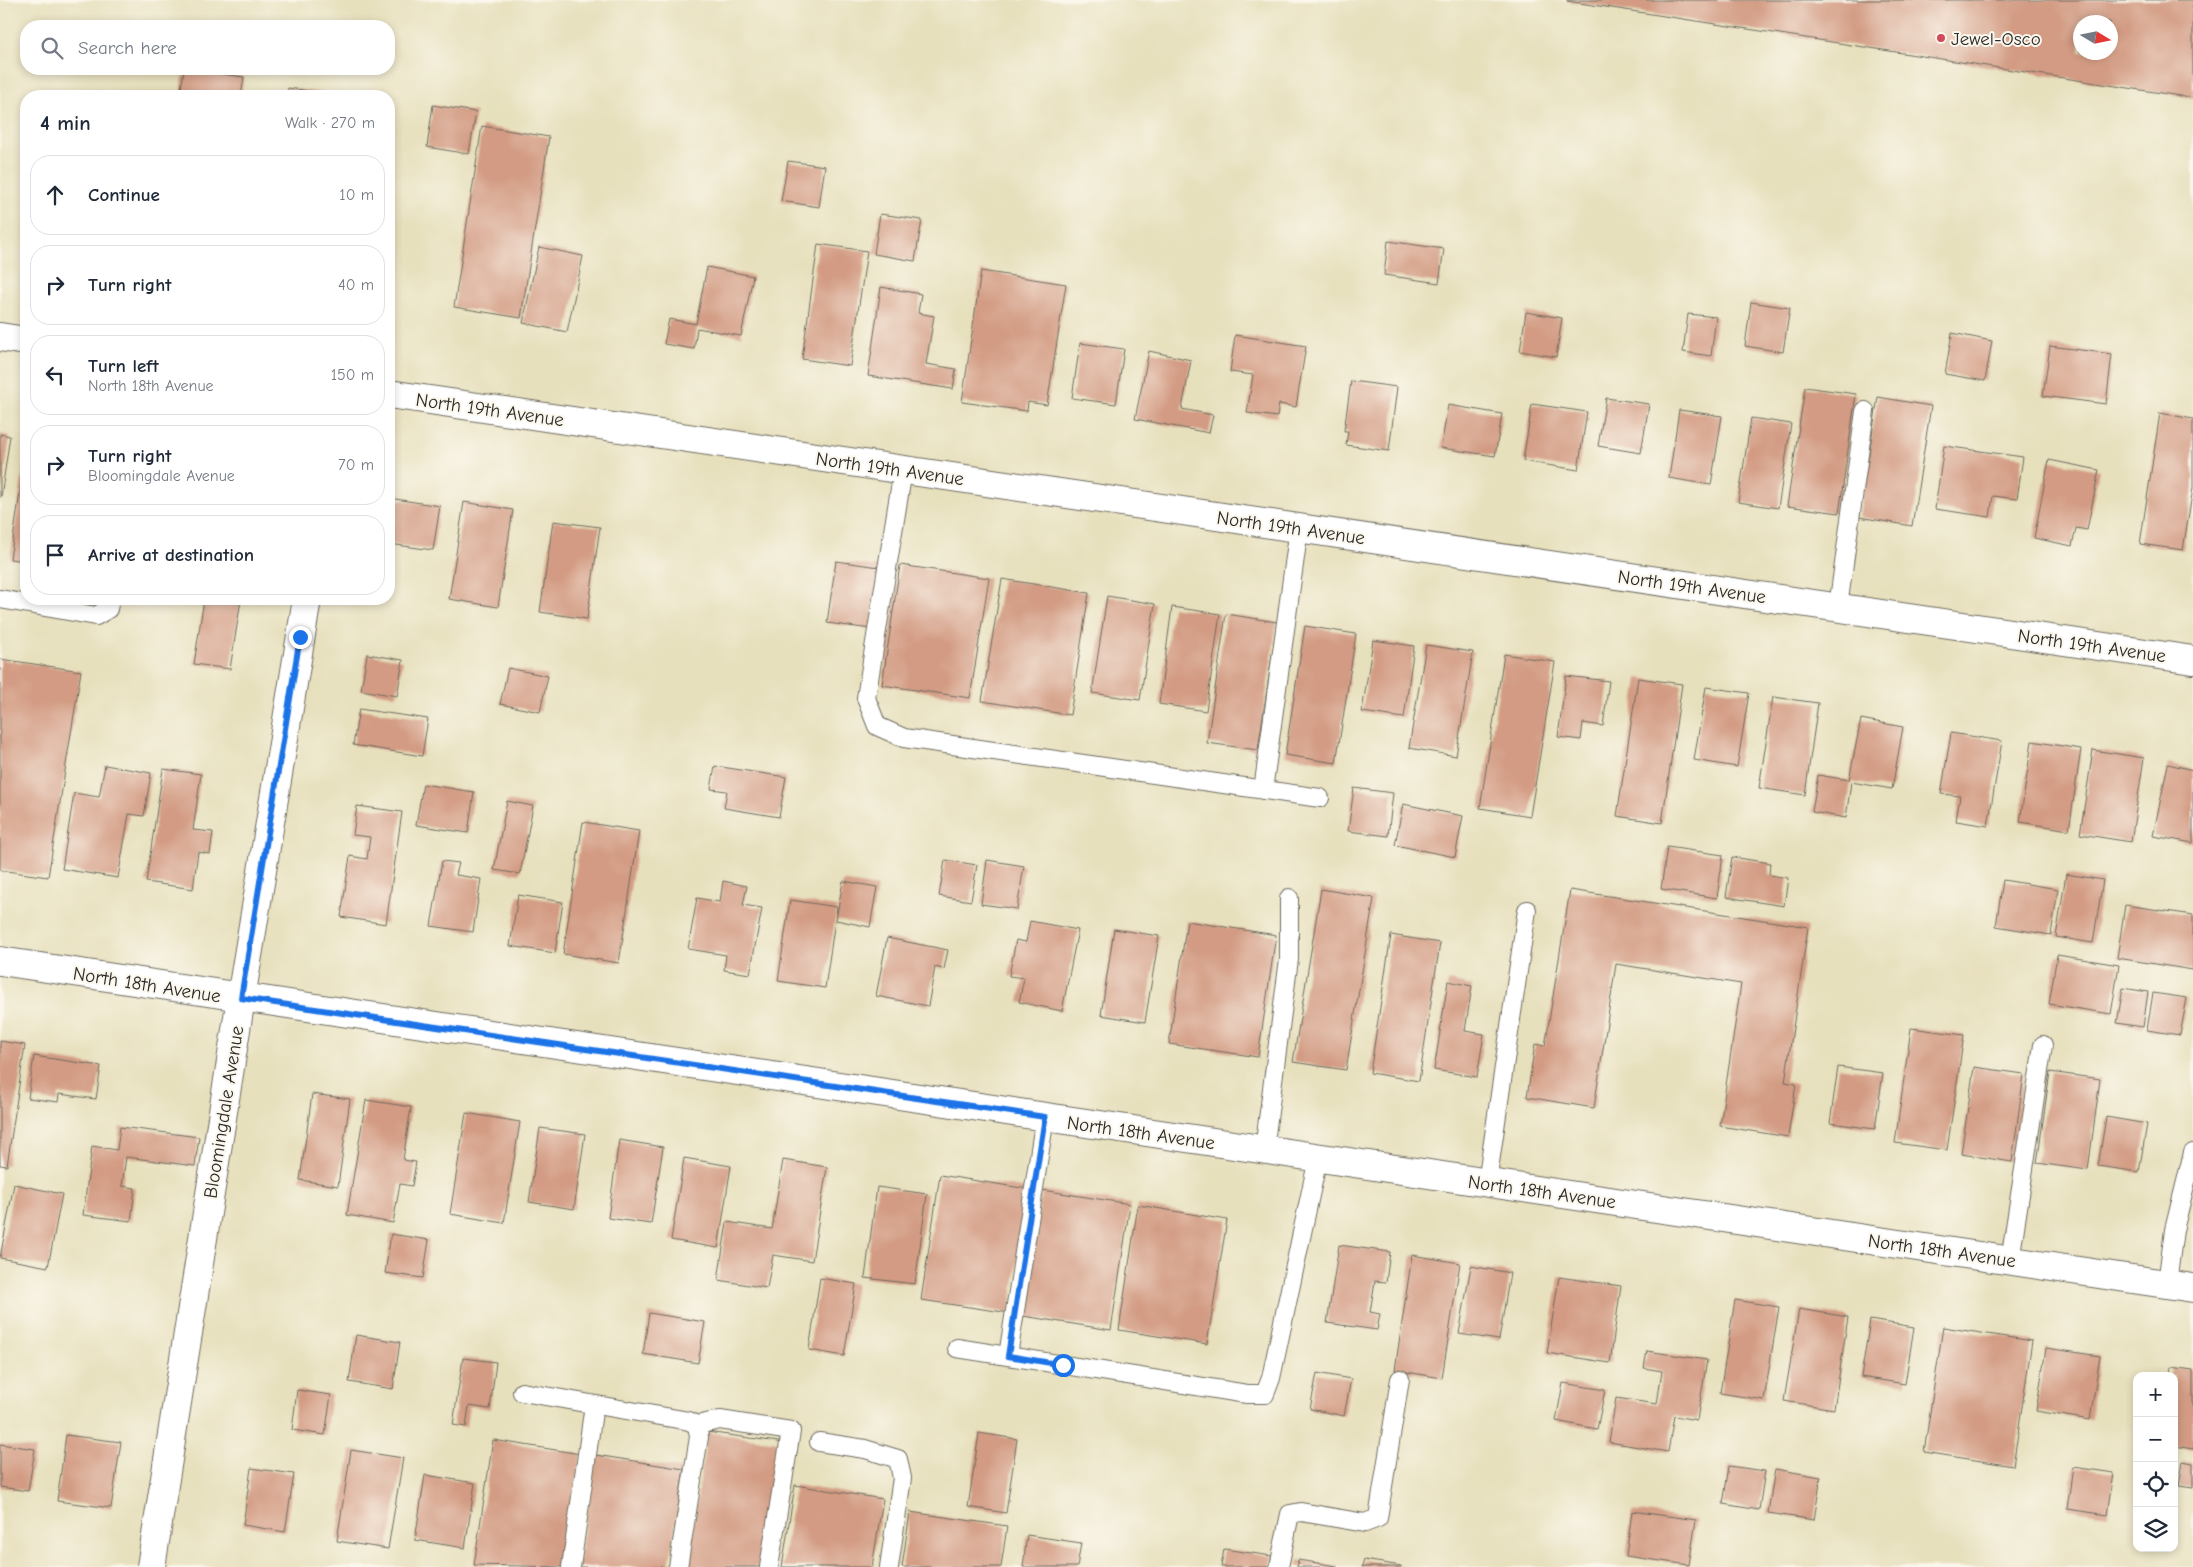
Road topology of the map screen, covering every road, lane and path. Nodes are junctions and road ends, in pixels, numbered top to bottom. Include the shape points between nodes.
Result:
1 (0, 337) edge
2 (20, 340) edge
3 (395, 395) edge
4 (1865, 411) dead end
5 (903, 470) junction
6 (1299, 528) junction
7 (0, 599) edge
8 (20, 603) edge
9 (34, 605) edge
10 (109, 605) edge
11 (305, 605) edge
12 (1838, 607) junction
13 (2193, 660) edge
14 (1263, 790) junction
15 (1320, 798) dead end
16 (1289, 898) dead end
17 (1527, 910) dead end
18 (0, 961) edge
19 (241, 998) junction
20 (2043, 1045) dead end
21 (1045, 1117) junction
22 (1264, 1150) junction
23 (2193, 1153) edge
24 (1318, 1158) junction
25 (1487, 1183) junction
26 (2010, 1260) junction
27 (2180, 1286) edge
28 (958, 1348) dead end
29 (1008, 1356) junction
30 (1400, 1379) dead end
31 (522, 1392) dead end
32 (594, 1405) junction
33 (697, 1425) junction
34 (819, 1442) dead end
35 (151, 1567) edge
36 (571, 1567) edge
37 (678, 1567) edge
38 (769, 1567) edge
39 (889, 1567) edge
40 (1279, 1567) edge

1 - 2 street
3 - 5 street, North 19th Avenue
4 - 12 lane
5 - 6 street, North 19th Avenue
5 - 14 lane via 866,698 877,726 904,738
6 - 12 street, North 19th Avenue
6 - 14 lane
7 - 8 lane
9 - 10 lane via 96,616 108,609
11 - 19 street, Bloomingdale Avenue
12 - 13 street, North 19th Avenue
14 - 15 lane
16 - 22 lane via 1288,959
17 - 25 lane
18 - 19 street, North 18th Avenue
19 - 21 street, North 18th Avenue
19 - 35 street, Bloomingdale Avenue
20 - 26 lane
21 - 22 street, North 18th Avenue
21 - 29 lane
22 - 24 street, North 18th Avenue
23 - 27 lane via 2174,1230
24 - 25 street, North 18th Avenue
24 - 29 lane via 1271,1378 1264,1394
25 - 26 street, North 18th Avenue
26 - 27 street, North 18th Avenue
28 - 29 lane
30 - 40 lane via 1378,1518 1365,1523 1301,1512 1290,1514
31 - 32 lane
32 - 33 lane
32 - 36 lane
33 - 37 lane via 699,1437
33 - 38 lane via 720,1420 791,1431
34 - 39 lane via 865,1449 898,1459 902,1478

